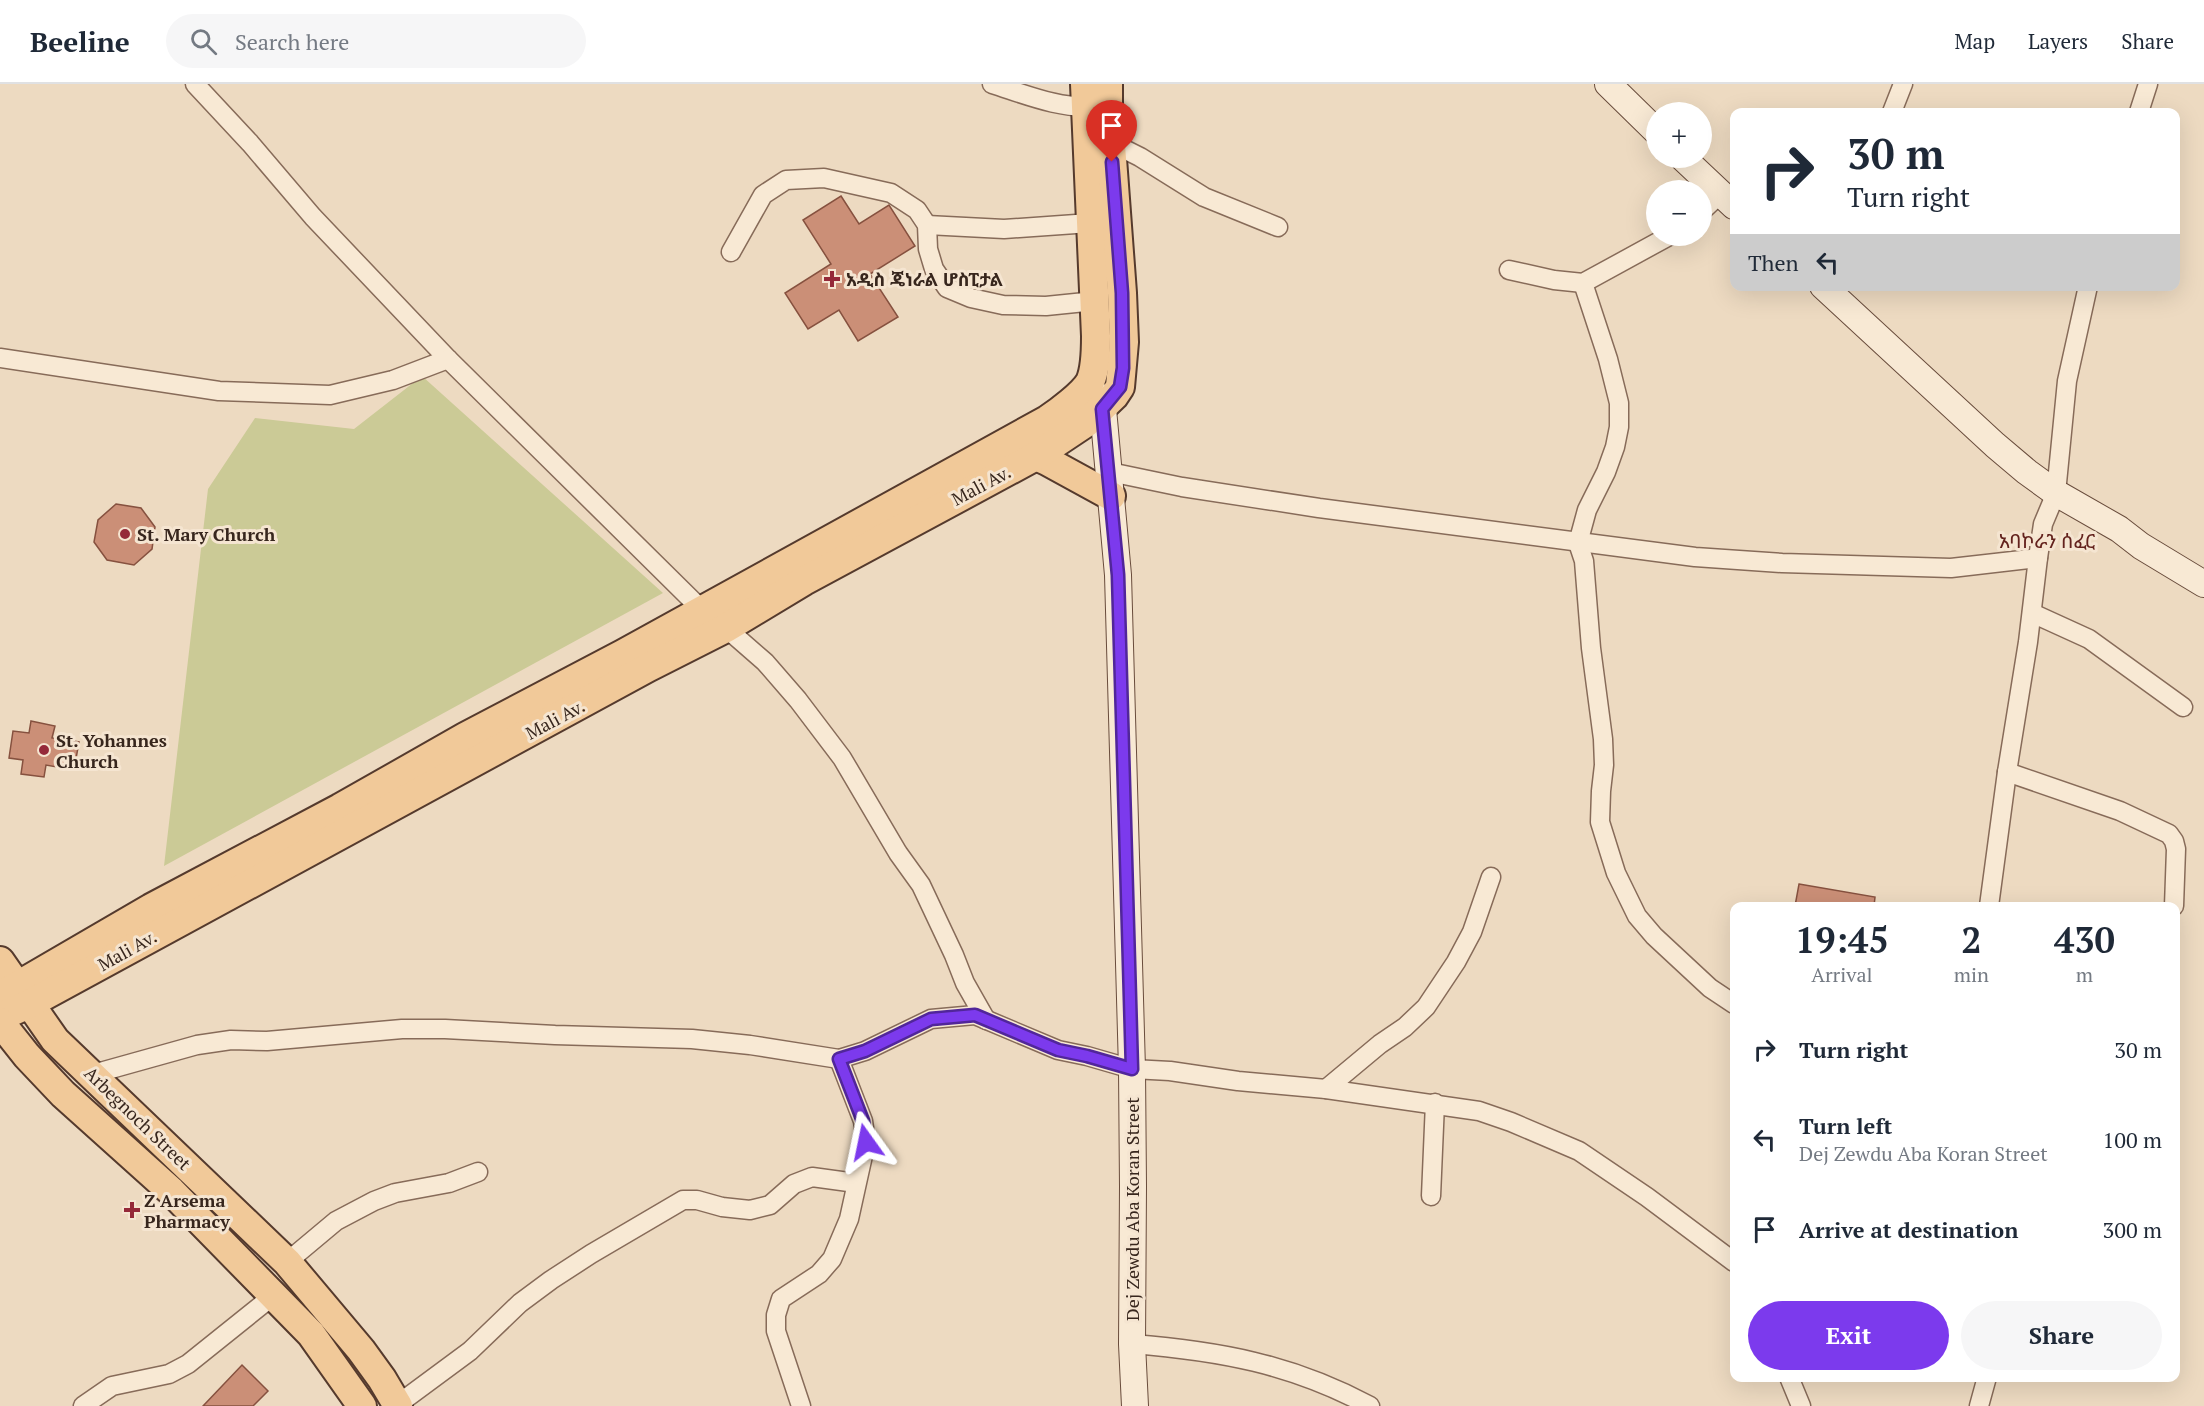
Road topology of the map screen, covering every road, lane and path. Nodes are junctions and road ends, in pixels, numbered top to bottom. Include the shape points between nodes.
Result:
1 (195, 84) edge
2 (992, 84) edge
3 (1608, 84) edge
4 (1903, 84) edge
5 (2148, 84) edge
6 (1097, 95) edge
7 (1894, 108) edge
8 (2140, 108) edge
9 (1646, 121) edge
10 (1110, 142) junction
11 (1693, 168) edge
12 (1727, 200) edge
13 (1712, 207) edge
14 (1090, 223) junction
15 (927, 225) junction
16 (1278, 227) dead end
17 (1651, 246) edge
18 (731, 252) dead end
19 (1509, 270) dead end
20 (1583, 283) junction
21 (1828, 291) edge
22 (2087, 291) edge
23 (1095, 301) junction
24 (0, 358) edge
25 (448, 358) junction
26 (1089, 383) junction
27 (1102, 409) junction
28 (1036, 456) junction
29 (1110, 484) junction
30 (2056, 493) junction
31 (1578, 543) junction
32 (2037, 558) junction
33 (2204, 584) edge
34 (702, 610) junction
35 (2032, 613) junction
36 (726, 628) junction
37 (2183, 707) dead end
38 (2007, 772) junction
39 (1491, 877) dead end
40 (1990, 902) edge
41 (2174, 902) edge
42 (156, 920) junction
43 (0, 961) edge
44 (16, 996) edge
45 (1730, 1001) edge
46 (0, 1017) edge
47 (980, 1017) junction
48 (0, 1022) edge
49 (839, 1059) junction
50 (1132, 1069) junction
51 (93, 1074) junction
52 (1326, 1089) junction
53 (1435, 1104) junction
54 (478, 1172) dead end
55 (856, 1183) junction
56 (1431, 1196) dead end
57 (1730, 1259) edge
58 (286, 1262) junction
59 (274, 1295) junction
60 (1132, 1344) junction
61 (1792, 1382) edge
62 (1985, 1382) edge
63 (83, 1406) edge
64 (362, 1406) edge
65 (398, 1406) edge
66 (801, 1406) edge
67 (1136, 1406) edge
68 (1370, 1406) edge
69 (1802, 1406) edge
70 (1978, 1406) edge

1 - 25 street via 313,217
2 - 6 street via 1062,104
3 - 9 main road
4 - 7 street
5 - 8 street
6 - 10 main road
6 - 14 main road
10 - 16 street via 1204,197
10 - 27 main road via 1122,293 1123,368 1120,387
11 - 12 main road
12 - 13 street
14 - 15 street via 1004,229
14 - 23 main road
15 - 18 street via 917,210 891,193 824,178 786,180 764,195
15 - 23 street via 934,269 946,288 1003,305
17 - 20 street
19 - 20 street
20 - 31 street via 1616,387 1619,427
21 - 30 main road via 1995,446
22 - 30 street via 2067,381
23 - 26 main road via 1095,360
24 - 25 street via 219,391 330,395 393,380
25 - 34 street
26 - 27 main road, Dej Zewdu Aba Koran Street
26 - 34 main road, Mali Av. via 1047,420
27 - 28 main road, Mali Av.
27 - 29 main road, Dej Zewdu Aba Koran Street
28 - 29 main road
28 - 36 main road, Mali Av.
29 - 31 street via 1182,487
29 - 50 main road, Dej Zewdu Aba Koran Street via 1118,575
30 - 32 street via 2043,524
30 - 33 main road
31 - 32 street via 1695,557 1894,567 1951,568
31 - 45 street via 1584,561 1603,739 1600,822 1608,849 1637,916 1710,988
32 - 35 street
34 - 36 street
34 - 42 main road, Mali Av. via 465,737
35 - 37 street via 2089,639
35 - 38 street
36 - 42 main road, Mali Av.
36 - 47 street via 765,662 842,758 921,885
38 - 40 street
38 - 41 street via 2121,811 2169,834 2176,849
39 - 52 street via 1472,932 1426,1007
42 - 44 main road, Mali Av.
43 - 44 main road, Arbegnoch Street
44 - 46 main road, Mali Av.
44 - 51 main road, Arbegnoch Street via 55,1040
47 - 49 street via 931,1019 865,1051
47 - 50 street via 1058,1050
48 - 59 main road, Arbegnoch Street via 63,1094 171,1191
49 - 51 street via 692,1039 402,1029 267,1041 231,1040 197,1045
49 - 55 street via 863,1121 866,1142
50 - 52 street
50 - 60 main road, Dej Zewdu Aba Koran Street
51 - 58 main road, Arbegnoch Street
52 - 53 street
53 - 56 street
53 - 57 street via 1500,1118 1579,1151
54 - 58 street via 449,1184 395,1193 374,1201 336,1221
55 - 65 street via 812,1177 794,1184 770,1205 750,1210 683,1200 551,1280 520,1303 470,1351
55 - 66 street via 849,1219 832,1259 812,1279 781,1299 776,1316 776,1331
58 - 65 main road, Arbegnoch Street via 361,1350
59 - 63 street via 188,1364 169,1374 112,1386
59 - 64 main road, Arbegnoch Street via 311,1334
60 - 67 main road, Dej Zewdu Aba Koran Street
60 - 68 street via 1180,1348 1264,1364 1307,1377
61 - 69 street
62 - 70 street

